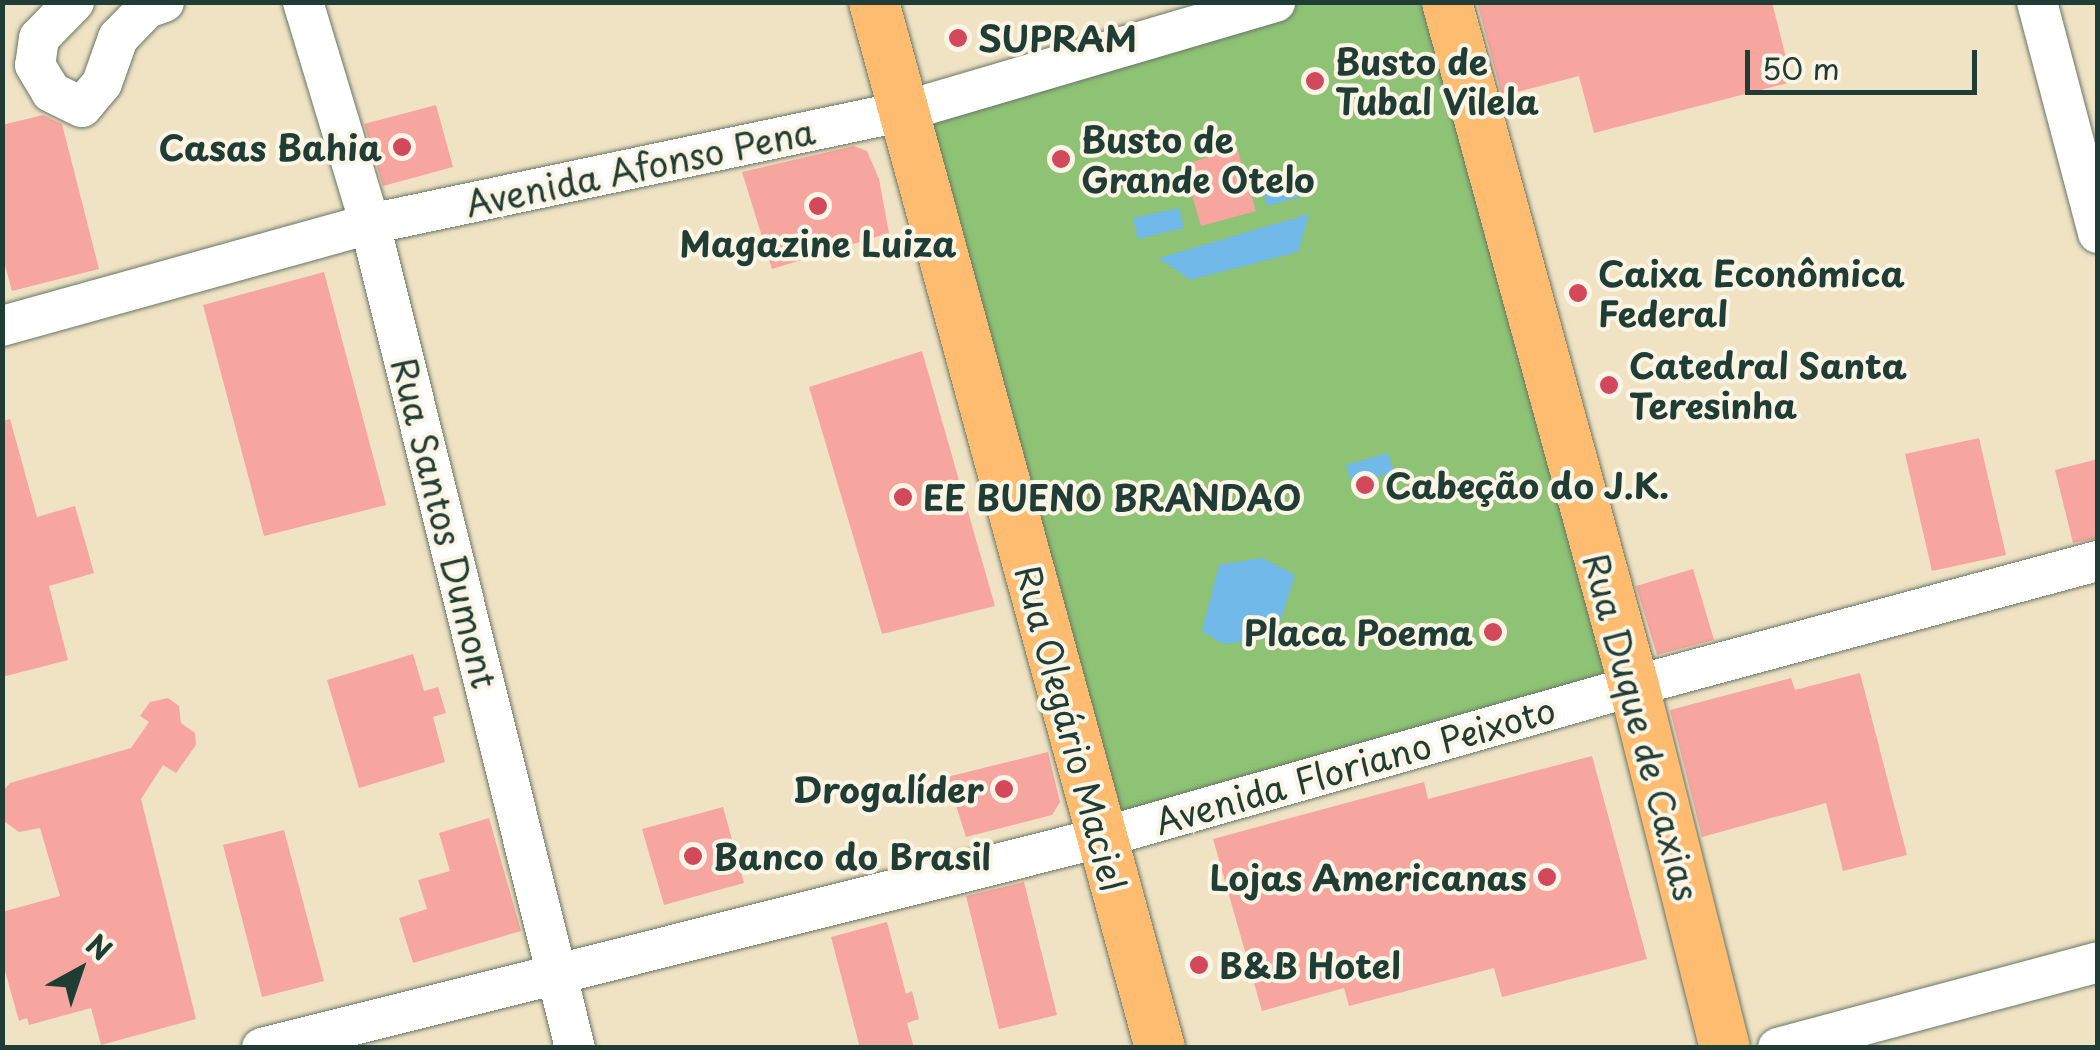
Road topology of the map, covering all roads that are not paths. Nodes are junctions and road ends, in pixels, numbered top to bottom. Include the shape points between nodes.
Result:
1 (74, 2) edge
2 (164, 2) edge
3 (304, 2) edge
4 (874, 2) edge
5 (1275, 2) edge
6 (1447, 2) edge
7 (2036, 2) edge
8 (905, 110) junction
9 (370, 224) junction
10 (2098, 232) edge
11 (2, 326) edge
12 (2098, 561) edge
13 (1634, 686) junction
14 (1100, 838) junction
15 (2098, 962) edge
16 (557, 972) junction
17 (262, 1048) edge
18 (574, 1048) edge
19 (1160, 1048) edge
20 (1725, 1048) edge
21 (1778, 1048) edge

1 - 2 street via 39,38 35,65 51,92 82,107 102,84 118,38 147,8
3 - 9 street, Rua Santos Dumont
4 - 8 main road, Rua Olegário Maciel
5 - 8 street, Avenida Afonso Pena
6 - 13 main road, Rua Duque de Caxias
7 - 10 street
8 - 9 street, Avenida Afonso Pena
8 - 14 main road, Rua Olegário Maciel
9 - 11 street, Avenida Afonso Pena
9 - 16 street, Rua Santos Dumont
12 - 13 street, Avenida Floriano Peixoto
13 - 14 street, Avenida Floriano Peixoto
13 - 20 main road, Rua Duque de Caxias
14 - 16 street, Avenida Floriano Peixoto
14 - 19 main road, Rua Olegário Maciel
15 - 21 street
16 - 17 street, Avenida Floriano Peixoto
16 - 18 street, Rua Santos Dumont

